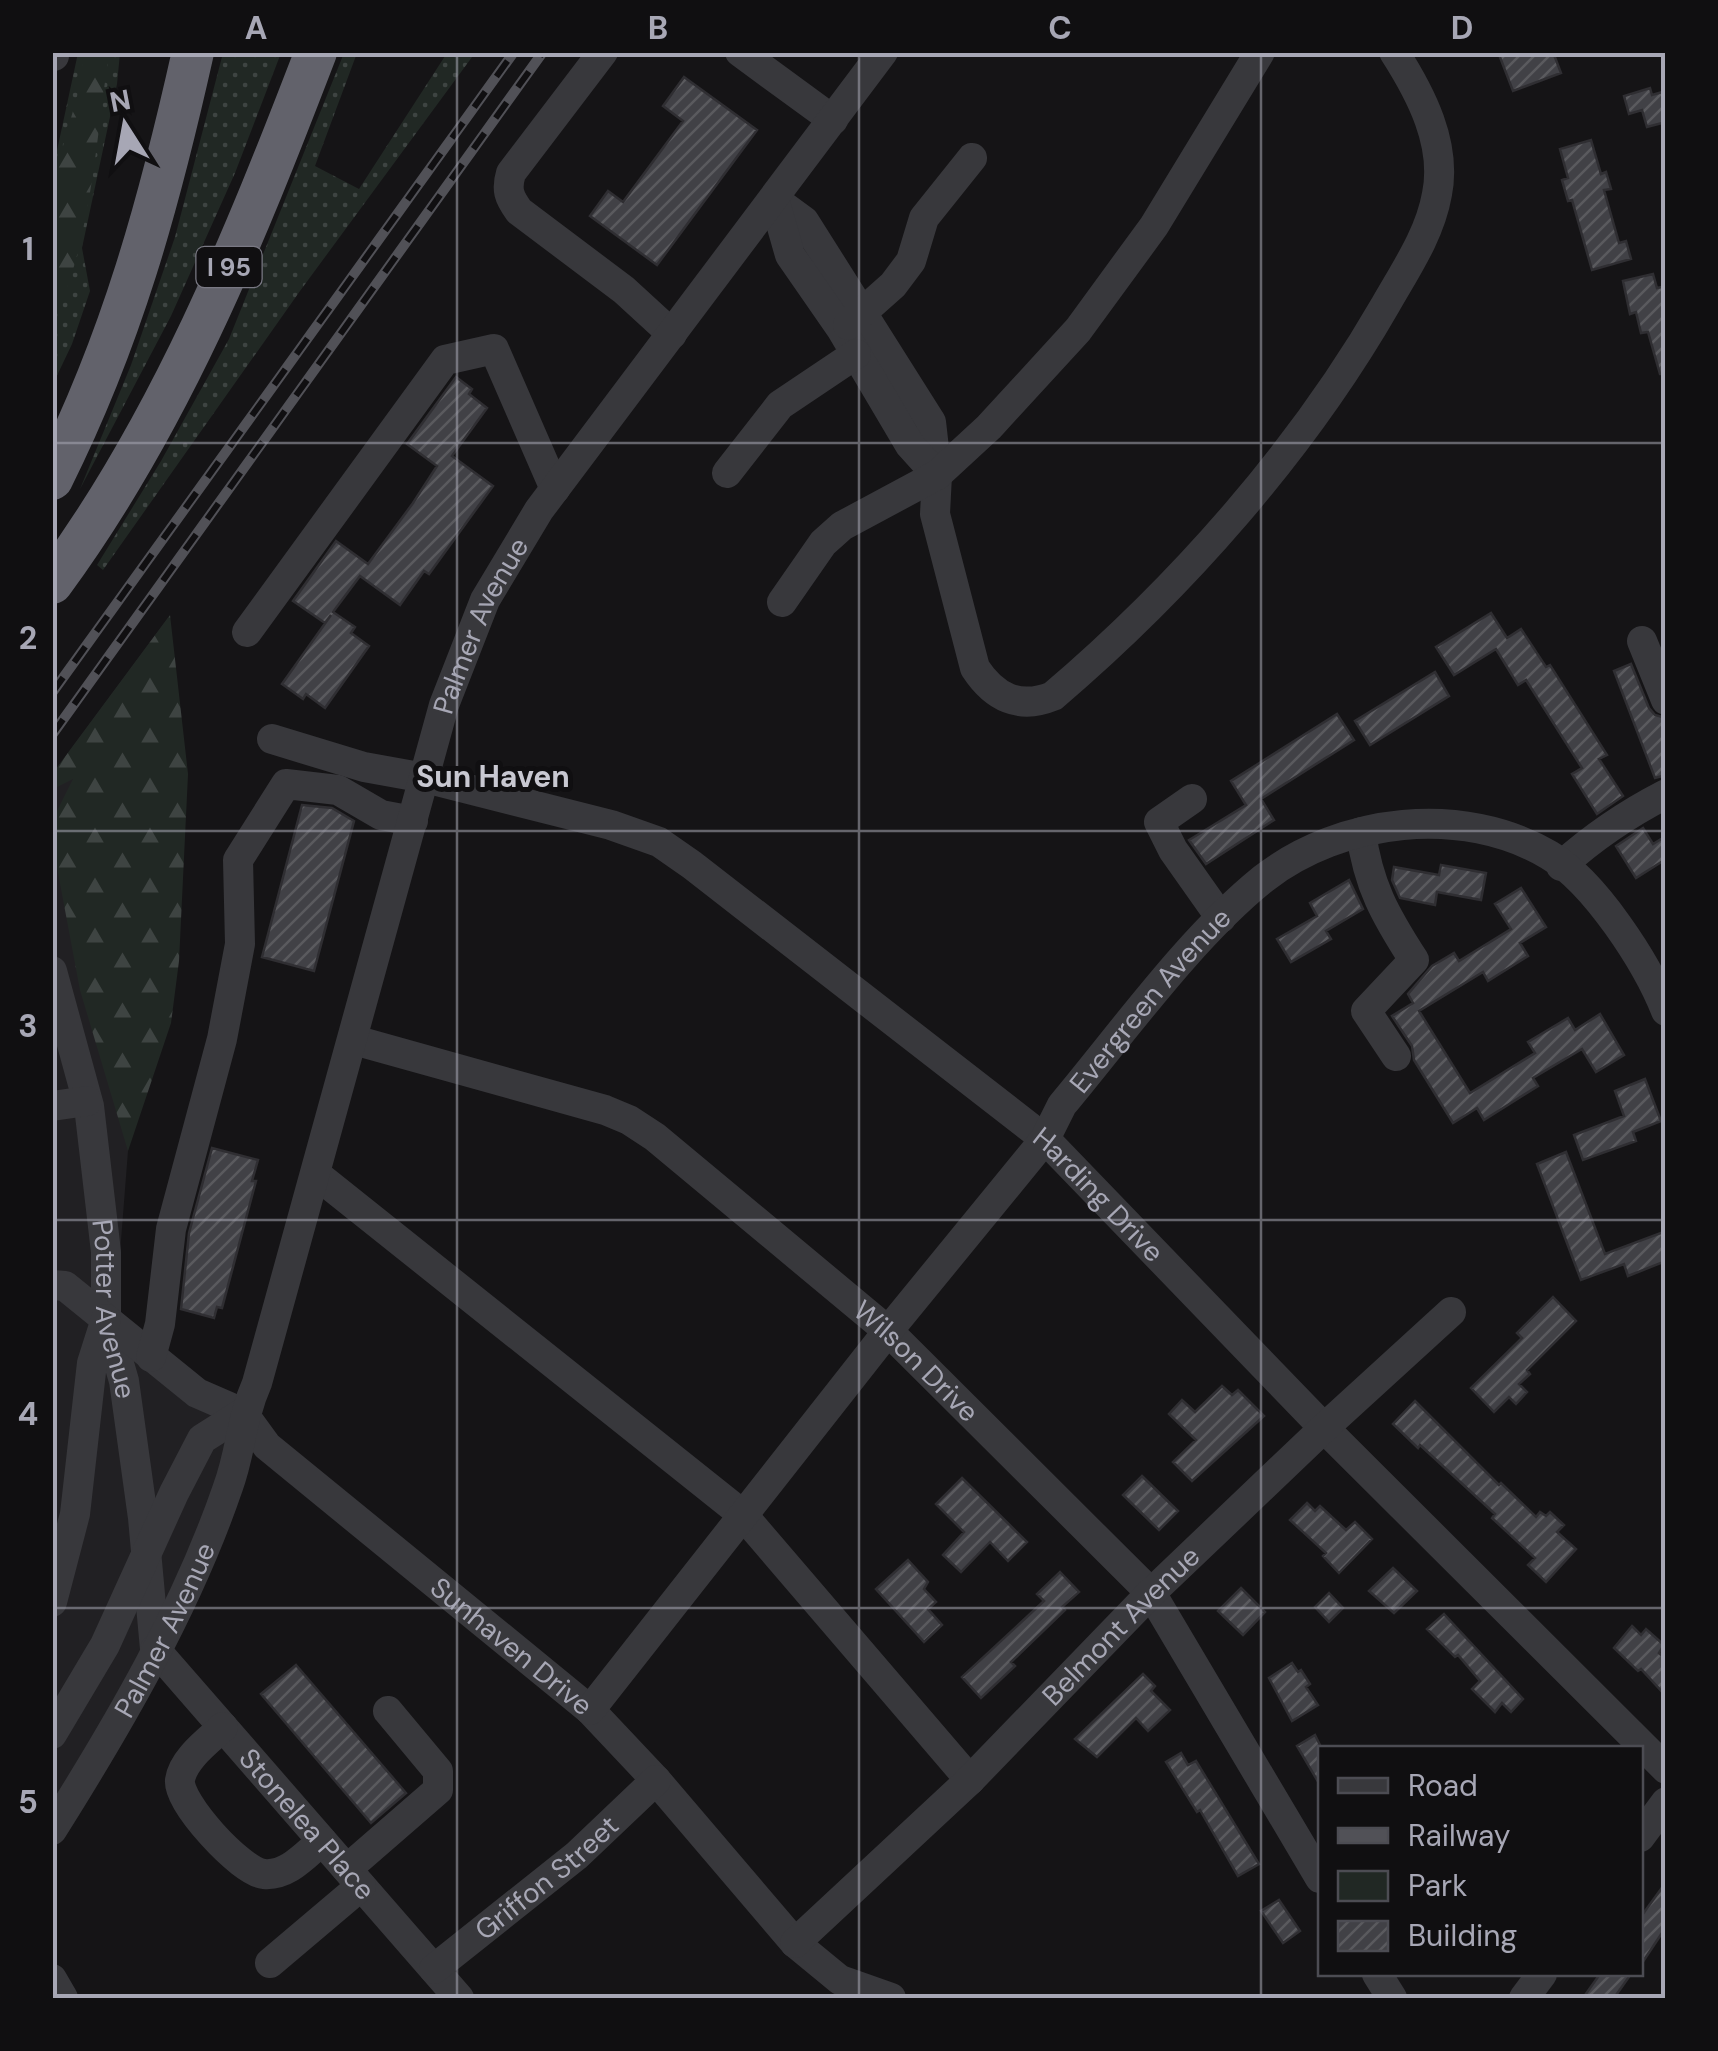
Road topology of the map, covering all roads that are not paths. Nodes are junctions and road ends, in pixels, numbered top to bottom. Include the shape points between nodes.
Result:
1 (193, 52) edge
2 (316, 52) edge
3 (603, 52) edge
4 (740, 52) edge
5 (883, 52) edge
6 (1260, 52) edge
7 (1394, 52) edge
8 (832, 120) junction
9 (972, 158) dead end
10 (774, 199) junction
11 (853, 332) junction
12 (672, 334) junction
13 (727, 473) dead end
14 (937, 475) junction
15 (52, 479) edge
16 (556, 489) junction
17 (52, 583) edge
18 (782, 602) dead end
19 (247, 632) dead end
20 (1642, 641) dead end
21 (1666, 700) edge
22 (272, 739) dead end
23 (425, 778) junction
24 (1666, 794) edge
25 (1192, 799) dead end
26 (413, 822) junction
27 (1361, 832) junction
28 (1561, 866) junction
29 (1222, 918) junction
30 (52, 971) edge
31 (1666, 1011) edge
32 (354, 1040) junction
33 (1396, 1056) dead end
34 (88, 1100) junction
35 (52, 1106) edge
36 (1045, 1140) junction
37 (317, 1175) junction
38 (52, 1285) edge
39 (1451, 1312) dead end
40 (106, 1319) junction
41 (888, 1331) junction
42 (151, 1357) junction
43 (244, 1414) junction
44 (1324, 1428) junction
45 (742, 1514) junction
46 (146, 1555) junction
47 (1151, 1593) junction
48 (52, 1602) edge
49 (155, 1649) junction
50 (590, 1710) junction
51 (388, 1711) dead end
52 (222, 1726) junction
53 (52, 1734) edge
54 (1643, 1746) edge
55 (1643, 1746) edge
56 (1666, 1769) edge
57 (656, 1780) junction
58 (970, 1780) junction
59 (1666, 1802) edge
60 (52, 1830) edge
61 (1643, 1833) edge
62 (322, 1841) junction
63 (1318, 1875) edge
64 (354, 1878) junction
65 (796, 1943) junction
66 (270, 1963) dead end
67 (434, 1969) junction
68 (1378, 1976) edge
69 (1540, 1976) edge
70 (52, 1979) edge
71 (63, 1998) edge
72 (459, 1998) edge
73 (892, 1998) edge
74 (1392, 1998) edge
75 (1524, 1998) edge

1 - 15 highway via 136,280
2 - 17 highway, I 95 via 204,324 125,474
3 - 12 street via 511,174 509,198
4 - 8 street
5 - 8 street, Palmer Avenue
6 - 14 street via 1154,226 1078,330
7 - 14 street via 1427,112 1438,149 1429,226 1362,346 1286,454 1147,611 1053,696 1016,702 986,684 975,668 935,514
8 - 10 street, Palmer Avenue
9 - 11 street via 924,218 911,261
10 - 11 street via 804,221
10 - 12 street, Palmer Avenue
11 - 13 street via 780,406
11 - 14 street via 910,445
11 - 14 street via 931,422
12 - 16 street, Palmer Avenue
14 - 18 street via 842,526
16 - 19 street via 494,349 445,360
16 - 23 street, Palmer Avenue via 484,600
20 - 21 street
22 - 23 street, Harding Drive
23 - 26 street, Palmer Avenue
23 - 36 street, Harding Drive via 659,842
24 - 28 street via 1587,842
25 - 29 street via 1159,822
26 - 32 street, Palmer Avenue
26 - 42 street via 381,816 338,790 286,784 238,860 240,944 171,1229
27 - 28 street, Evergreen Avenue via 1442,824 1492,830
27 - 29 street, Evergreen Avenue via 1266,877
27 - 33 street via 1371,884 1414,960 1366,1010
28 - 31 street, Evergreen Avenue via 1632,944
29 - 36 street, Evergreen Avenue via 1062,1105
30 - 34 street, Potter Avenue
32 - 37 street, Palmer Avenue
32 - 41 street, Wilson Drive via 629,1120
34 - 35 street
34 - 40 street, Potter Avenue via 106,1252
36 - 41 street, Evergreen Avenue
36 - 44 street, Harding Drive
37 - 43 street, Palmer Avenue
37 - 45 street
38 - 40 street via 65,1286
39 - 44 street, Belmont Avenue
40 - 42 street, Sunhaven Drive
40 - 46 street, Potter Avenue via 123,1371
40 - 48 street via 92,1363 74,1514
41 - 45 street, Evergreen Avenue
41 - 47 street, Wilson Drive
42 - 43 street, Sunhaven Drive via 197,1393
43 - 46 street, Palmer Avenue via 202,1440
43 - 49 street, Palmer Avenue via 230,1483
43 - 50 street, Sunhaven Drive via 267,1446
44 - 47 street, Belmont Avenue
44 - 55 street, Harding Drive
45 - 50 street, Evergreen Avenue
45 - 58 street
46 - 49 street, Potter Avenue
46 - 53 street, Palmer Avenue via 105,1645
47 - 58 street, Belmont Avenue
47 - 63 street, Wilson Drive
49 - 52 street, Stonelea Place
49 - 60 street, Palmer Avenue
50 - 57 street, Sunhaven Drive
51 - 64 street via 438,1771 438,1790
52 - 62 street, Stonelea Place
52 - 62 street via 180,1779 182,1797 232,1856 265,1874 288,1870
54 - 56 street, Harding Drive
57 - 65 street, Sunhaven Drive
57 - 67 street, Griffon Street via 576,1856
58 - 65 street, Belmont Avenue
59 - 61 street
62 - 64 street, Stonelea Place
64 - 66 street
64 - 67 street, Stonelea Place
65 - 73 street, Sunhaven Drive via 840,1980
67 - 72 street, Stonelea Place
68 - 74 street
69 - 75 street
70 - 71 street

